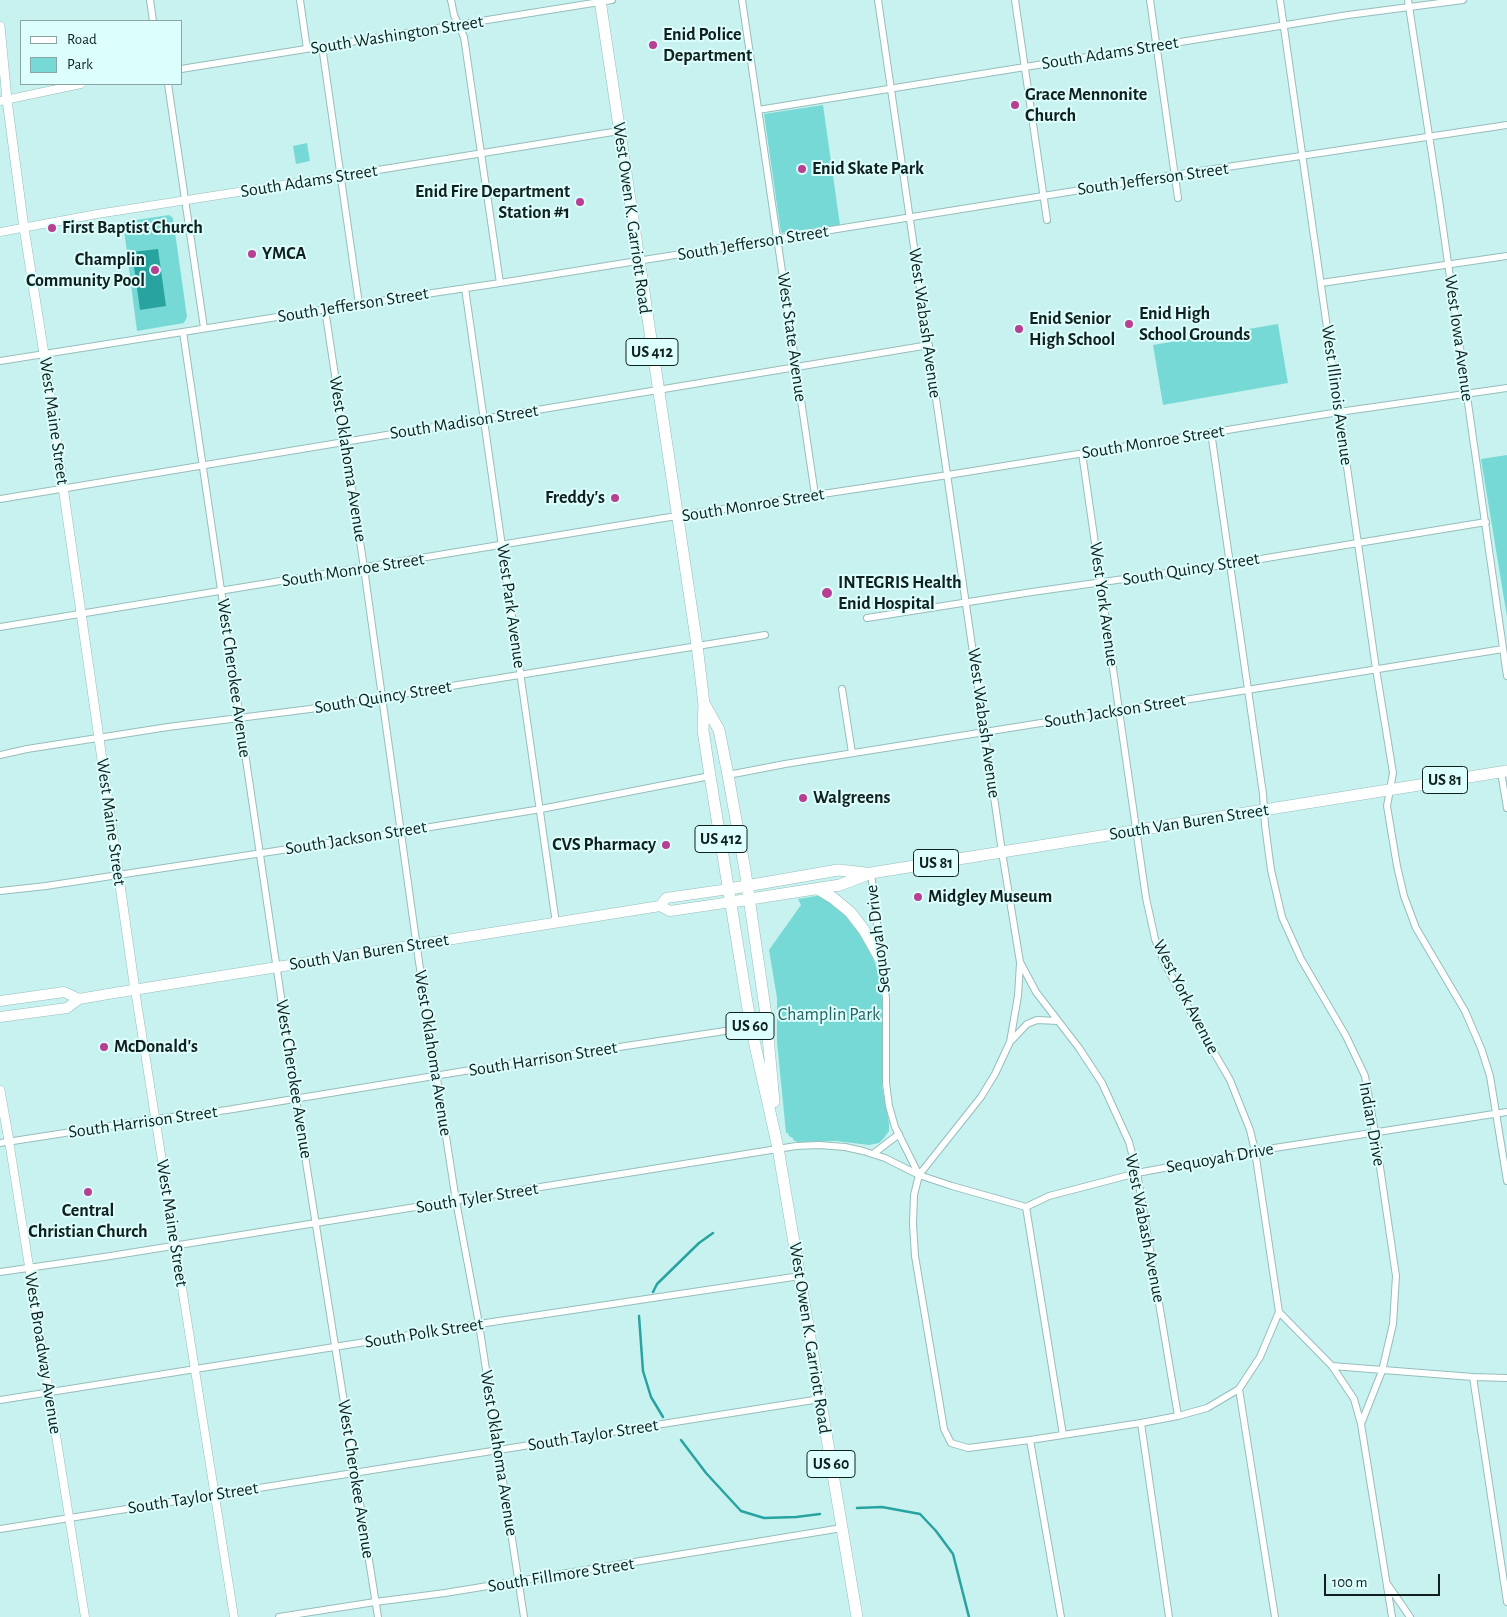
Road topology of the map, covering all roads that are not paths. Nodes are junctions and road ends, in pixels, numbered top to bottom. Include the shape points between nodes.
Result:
1 (150, 0) edge
2 (300, 0) edge
3 (451, 0) edge
4 (742, 0) edge
5 (878, 0) edge
6 (1015, 0) edge
7 (1150, 0) edge
8 (1280, 0) edge
9 (1408, 0) edge
10 (1463, 0) edge
11 (604, 1) edge
12 (1410, 8) junction
13 (153, 20) edge
14 (459, 25) junction
15 (1284, 25) junction
16 (0, 26) edge
17 (322, 46) junction
18 (1156, 46) junction
19 (307, 48) junction
20 (1025, 66) junction
21 (182, 68) edge
22 (76, 85) edge
23 (168, 85) edge
24 (891, 88) junction
25 (4, 100) edge
26 (758, 110) junction
27 (1507, 125) edge
28 (619, 131) junction
29 (1429, 137) junction
30 (481, 153) junction
31 (1302, 156) junction
32 (1174, 175) junction
33 (341, 176) junction
34 (1044, 195) junction
35 (1178, 198) dead end
36 (184, 201) junction
37 (910, 218) junction
38 (1047, 220) dead end
39 (24, 228) junction
40 (0, 232) edge
41 (777, 239) junction
42 (1507, 256) edge
43 (638, 261) junction
44 (1448, 265) junction
45 (1322, 283) junction
46 (500, 284) junction
47 (465, 288) junction
48 (358, 304) junction
49 (325, 310) junction
50 (204, 328) junction
51 (184, 332) junction
52 (929, 345) junction
53 (44, 354) junction
54 (0, 361) edge
55 (796, 367) junction
56 (1507, 388) edge
57 (658, 390) junction
58 (1467, 394) junction
59 (1339, 412) junction
60 (485, 419) junction
61 (1211, 432) junction
62 (345, 442) junction
63 (1082, 453) junction
64 (203, 465) junction
65 (948, 475) junction
66 (64, 488) junction
67 (815, 495) junction
68 (0, 499) edge
69 (677, 517) junction
70 (1486, 522) junction
71 (1358, 543) junction
72 (503, 545) junction
73 (1230, 564) junction
74 (364, 568) junction
75 (1101, 582) junction
76 (222, 591) junction
77 (967, 604) junction
78 (82, 614) junction
79 (867, 618) dead end
80 (0, 627) edge
81 (765, 635) dead end
82 (697, 645) junction
83 (1503, 649) junction
84 (1376, 669) junction
85 (521, 676) junction
86 (1507, 676) edge
87 (842, 689) dead end
88 (1248, 690) junction
89 (381, 697) junction
90 (704, 704) junction
91 (1119, 710) junction
92 (240, 719) junction
93 (985, 732) junction
94 (99, 738) junction
95 (852, 753) junction
96 (0, 755) edge
97 (1504, 771) edge
98 (728, 775) junction
99 (710, 776) junction
100 (1390, 790) junction
101 (1507, 808) edge
102 (541, 809) junction
103 (1264, 810) junction
104 (1136, 830) junction
105 (400, 832) junction
106 (1002, 852) junction
107 (260, 853) junction
108 (871, 873) junction
109 (118, 875) junction
110 (747, 886) junction
111 (729, 889) junction
112 (818, 889) junction
113 (0, 891) edge
114 (749, 900) junction
115 (731, 902) junction
116 (660, 906) junction
117 (556, 923) junction
118 (416, 945) junction
119 (882, 962) junction
120 (1020, 962) junction
121 (276, 967) junction
122 (135, 990) junction
123 (79, 999) junction
124 (0, 1001) edge
125 (0, 1017) edge
126 (1058, 1021) junction
127 (751, 1027) junction
128 (1010, 1042) junction
129 (437, 1077) junction
130 (0, 1090) edge
131 (296, 1099) junction
132 (1507, 1112) edge
133 (1496, 1114) junction
134 (155, 1119) junction
135 (1375, 1133) junction
136 (899, 1134) junction
137 (5, 1142) edge
138 (778, 1148) junction
139 (1255, 1151) junction
140 (873, 1154) junction
141 (1138, 1173) junction
142 (920, 1175) junction
143 (1507, 1181) edge
144 (456, 1201) junction
145 (1026, 1207) junction
146 (317, 1224) junction
147 (176, 1246) junction
148 (30, 1268) junction
149 (0, 1272) edge
150 (800, 1276) junction
151 (1279, 1312) junction
152 (479, 1324) junction
153 (336, 1348) junction
154 (1332, 1366) junction
155 (195, 1370) junction
156 (1382, 1371) junction
157 (1473, 1378) junction
158 (1507, 1378) edge
159 (1239, 1389) junction
160 (49, 1392) junction
161 (820, 1399) junction
162 (0, 1400) edge
163 (1178, 1416) junction
164 (1140, 1423) junction
165 (1362, 1424) junction
166 (1063, 1435) junction
167 (1030, 1440) junction
168 (498, 1450) junction
169 (355, 1472) junction
170 (214, 1494) junction
171 (69, 1517) junction
172 (842, 1528) junction
173 (0, 1529) edge
174 (518, 1581) junction
175 (1387, 1583) junction
176 (375, 1602) junction
177 (1507, 1602) edge
178 (85, 1617) edge
179 (234, 1617) edge
180 (279, 1617) edge
181 (378, 1617) edge
182 (524, 1617) edge
183 (857, 1617) edge
184 (1061, 1617) edge
185 (1169, 1617) edge
186 (1275, 1617) edge
187 (1392, 1617) edge
188 (1410, 1617) edge

1 - 13 street
2 - 19 street
3 - 14 street
4 - 26 street, West State Avenue
5 - 24 street, West Wabash Avenue
6 - 20 street
7 - 18 street
8 - 15 street, West Illinois Avenue
9 - 12 street, West Iowa Avenue
10 - 12 street, South Adams Street
11 - 14 street, South Washington Street
11 - 28 highway, West Owen K. Garriott Road / US 412
12 - 15 street, South Adams Street
12 - 29 street, West Iowa Avenue
14 - 17 street, South Washington Street
14 - 30 street via 464,36
15 - 18 street, South Adams Street
15 - 31 street, West Illinois Avenue
16 - 25 main road, West Maine Street
17 - 19 street, South Washington Street
17 - 33 street
18 - 20 street, South Adams Street
18 - 32 street
19 - 21 street, South Washington Street
20 - 24 street, South Adams Street
20 - 34 street
22 - 25 street
23 - 36 street
24 - 26 street, South Adams Street
24 - 37 street, West Wabash Avenue
25 - 39 main road, West Maine Street
26 - 41 street, West State Avenue
27 - 29 street, South Jefferson Street
28 - 30 street, South Adams Street
28 - 43 highway, West Owen K. Garriott Road / US 412
29 - 31 street, South Jefferson Street
29 - 44 street, West Iowa Avenue
30 - 33 street, South Adams Street
30 - 46 street
31 - 32 street, South Jefferson Street
31 - 45 street, West Illinois Avenue
32 - 34 street, South Jefferson Street
32 - 35 street
33 - 36 street, South Adams Street
33 - 48 street
34 - 37 street, South Jefferson Street
34 - 38 street
36 - 39 street, South Adams Street
36 - 50 street
37 - 41 street, South Jefferson Street
37 - 52 street, West Wabash Avenue
39 - 40 street, South Adams Street
39 - 53 main road, West Maine Street
41 - 43 street, South Jefferson Street
41 - 55 street, West State Avenue
42 - 44 street
43 - 46 street, South Jefferson Street
43 - 57 highway, West Owen K. Garriott Road / US 412
44 - 45 street
44 - 58 street, West Iowa Avenue
45 - 59 street, West Illinois Avenue
46 - 47 street, South Jefferson Street
47 - 48 street, South Jefferson Street
47 - 60 street, West Park Avenue
48 - 49 street, South Jefferson Street
49 - 50 street, South Jefferson Street
49 - 62 street, West Oklahoma Avenue
50 - 51 street, South Jefferson Street
51 - 53 street, South Jefferson Street
51 - 64 street, West Cherokee Avenue
52 - 55 street, South Madison Street
52 - 65 street, West Wabash Avenue
53 - 54 street, South Jefferson Street
53 - 66 main road, West Maine Street
55 - 57 street, South Madison Street
55 - 67 street, West State Avenue
56 - 58 street, South Monroe Street
57 - 60 street, South Madison Street
57 - 69 highway, West Owen K. Garriott Road / US 412
58 - 59 street, South Monroe Street
58 - 70 street, West Iowa Avenue
59 - 61 street, South Monroe Street
59 - 71 street, West Illinois Avenue
60 - 62 street, South Madison Street
60 - 72 street, West Park Avenue
61 - 63 street, South Monroe Street
61 - 73 street, Indian Drive
62 - 64 street, South Madison Street
62 - 74 street, West Oklahoma Avenue
63 - 65 street, South Monroe Street
63 - 75 street, West York Avenue
64 - 66 street, South Madison Street
64 - 76 street, West Cherokee Avenue
65 - 67 street, South Monroe Street
65 - 77 street, West Wabash Avenue
66 - 68 street, South Madison Street
66 - 78 main road, West Maine Street
67 - 69 street, South Monroe Street
69 - 72 street, South Monroe Street
69 - 82 highway, West Owen K. Garriott Road / US 412
70 - 71 street, South Quincy Street
70 - 83 street, West Iowa Avenue
71 - 73 street, South Quincy Street
71 - 84 street, West Illinois Avenue
72 - 74 street, South Monroe Street
72 - 85 street, West Park Avenue
73 - 75 street, South Quincy Street
73 - 88 street, Indian Drive
74 - 76 street, South Monroe Street
74 - 89 street, West Oklahoma Avenue
75 - 77 street, South Quincy Street
75 - 91 street, West York Avenue
76 - 78 street, South Monroe Street
76 - 92 street, West Cherokee Avenue
77 - 79 street, South Quincy Street
77 - 93 street, West Wabash Avenue
78 - 80 street, South Monroe Street
78 - 94 main road, West Maine Street
81 - 82 street, South Quincy Street
82 - 85 street, South Quincy Street
82 - 90 highway, West Owen K. Garriott Road / US 412
83 - 84 street, South Jackson Street
83 - 86 street, West Iowa Avenue
84 - 88 street, South Jackson Street
84 - 100 street, West Illinois Avenue via 1393,773
85 - 89 street, South Quincy Street
85 - 102 street, West Park Avenue
87 - 95 street
88 - 91 street, South Jackson Street
88 - 103 street, Indian Drive
89 - 92 street, South Quincy Street
89 - 105 street, West Oklahoma Avenue
90 - 98 highway, West Owen K. Garriott Road / US 412 via 718,730
90 - 99 highway, West Owen K. Garriott Road / US 412
91 - 93 street, South Jackson Street
91 - 104 street, West York Avenue
92 - 94 street, South Quincy Street
92 - 107 street, West Cherokee Avenue
93 - 95 street, South Jackson Street
93 - 106 street, West Wabash Avenue
94 - 96 street, South Quincy Street
94 - 109 main road, West Maine Street
95 - 98 street, South Jackson Street
97 - 100 highway, South Van Buren Street / US 81
97 - 101 street
98 - 110 highway, West Owen K. Garriott Road / US 412
99 - 102 street, South Jackson Street
99 - 111 highway, West Owen K. Garriott Road / US 412
100 - 103 highway, South Van Buren Street / US 81
100 - 133 street, West Illinois Avenue via 1387,806 1404,896 1416,928 1465,1011 1482,1048
102 - 105 street, South Jackson Street
102 - 117 street, West Park Avenue
103 - 104 highway, South Van Buren Street / US 81
103 - 135 street, Indian Drive via 1271,870 1282,917 1301,959 1346,1036 1365,1076
104 - 106 highway, South Van Buren Street / US 81
104 - 139 street, West York Avenue via 1155,939 1164,962 1230,1080
105 - 107 street, South Jackson Street
105 - 118 street, West Oklahoma Avenue
106 - 108 highway, South Van Buren Street / US 81
106 - 120 street, West Wabash Avenue
107 - 109 street, South Jackson Street
107 - 121 street, West Cherokee Avenue
108 - 110 highway, South Van Buren Street / US 81 via 838,870
108 - 112 highway, South Van Buren Street / US 81 via 840,885
108 - 119 street, Sequoyah Drive
109 - 113 street, South Jackson Street
109 - 122 main road, West Maine Street
110 - 111 highway, South Van Buren Street
110 - 114 highway, West Owen K. Garriott Road / US 60
111 - 115 highway, West Owen K. Garriott Road / US 412
111 - 116 main road, South Van Buren Street via 666,898
112 - 114 highway, South Van Buren Street / US 81
112 - 119 highway via 850,912
114 - 115 highway, South Van Buren Street / US 81
114 - 138 highway, West Owen K. Garriott Road / US 60 via 766,1015
115 - 116 main road, South Van Buren Street via 670,912
115 - 127 highway, West Owen K. Garriott Road / US 60
116 - 117 main road, South Van Buren Street
117 - 118 main road, South Van Buren Street
118 - 121 main road, South Van Buren Street
118 - 129 street, West Oklahoma Avenue
119 - 136 street, Sequoyah Drive via 886,998 886,1083 889,1106
120 - 126 street, West Wabash Avenue via 1036,992
120 - 128 street
121 - 122 main road, South Van Buren Street
121 - 131 street, West Cherokee Avenue
122 - 123 main road, South Van Buren Street
122 - 134 street, West Maine Street
123 - 124 main road via 64,992
123 - 125 main road via 67,1008
126 - 128 street via 1037,1020 1027,1024
126 - 141 street, West Wabash Avenue via 1102,1083 1129,1142
127 - 129 street, South Harrison Street
127 - 138 highway, West Owen K. Garriott Road / US 60
128 - 142 street via 980,1097
129 - 131 street, South Harrison Street
129 - 144 street, West Oklahoma Avenue
130 - 137 main road, West Broadway Avenue
131 - 134 street, South Harrison Street
131 - 146 street, West Cherokee Avenue
132 - 133 street, Sequoyah Drive
133 - 135 street, Sequoyah Drive
133 - 143 street, West Illinois Avenue
134 - 137 street, South Harrison Street
134 - 147 street, West Maine Street
135 - 139 street, Sequoyah Drive
135 - 156 street, Indian Drive via 1396,1276 1394,1324
136 - 140 street
136 - 142 street, Sequoyah Drive
137 - 148 street, West Broadway Avenue
138 - 140 street, South Tyler Street via 819,1145
138 - 144 street, South Tyler Street
138 - 150 highway, West Owen K. Garriott Road / US 60
139 - 141 street, Sequoyah Drive
139 - 151 street, West York Avenue
140 - 142 street, South Tyler Street
141 - 145 street, Sequoyah Drive via 1049,1196
141 - 163 street, West Wabash Avenue
142 - 145 street
142 - 167 street via 914,1195 915,1256 944,1430 951,1443 968,1448
144 - 146 street, South Tyler Street
144 - 152 street, West Oklahoma Avenue
145 - 166 street
146 - 147 street, South Tyler Street
146 - 153 street, West Cherokee Avenue
147 - 148 street, South Tyler Street
147 - 155 street, West Maine Street
148 - 149 street, South Tyler Street
148 - 160 street, West Broadway Avenue
150 - 152 street, South Polk Street
150 - 161 highway, West Owen K. Garriott Road / US 60
151 - 154 street
151 - 159 street via 1260,1357
152 - 153 street, South Polk Street
152 - 168 street, West Oklahoma Avenue
153 - 155 street, South Polk Street
153 - 169 street, West Cherokee Avenue
154 - 156 street
154 - 165 street, Indian Drive via 1354,1399
155 - 160 street, South Polk Street
155 - 170 street, West Maine Street
156 - 157 street
156 - 165 street, Indian Drive
157 - 158 street
157 - 177 street
159 - 163 street via 1207,1408
159 - 186 street
160 - 162 street, South Polk Street
160 - 171 street, West Broadway Avenue
161 - 168 street, South Taylor Street
161 - 172 highway, West Owen K. Garriott Road / US 60
163 - 164 street
164 - 166 street
164 - 185 street
165 - 175 street, Indian Drive
166 - 167 street
167 - 184 street
168 - 169 street, South Taylor Street
168 - 174 street, West Oklahoma Avenue
169 - 170 street, South Taylor Street
169 - 176 street, West Cherokee Avenue
170 - 171 street, South Taylor Street
170 - 179 street, West Maine Street
171 - 173 street, South Taylor Street
171 - 178 street, West Broadway Avenue
172 - 174 street, South Fillmore Street
172 - 183 highway, West Owen K. Garriott Road / US 60
174 - 176 street, South Fillmore Street
174 - 182 street, West Oklahoma Avenue
175 - 187 street, Indian Drive
175 - 188 street
176 - 180 street, South Fillmore Street
176 - 181 street, West Cherokee Avenue

